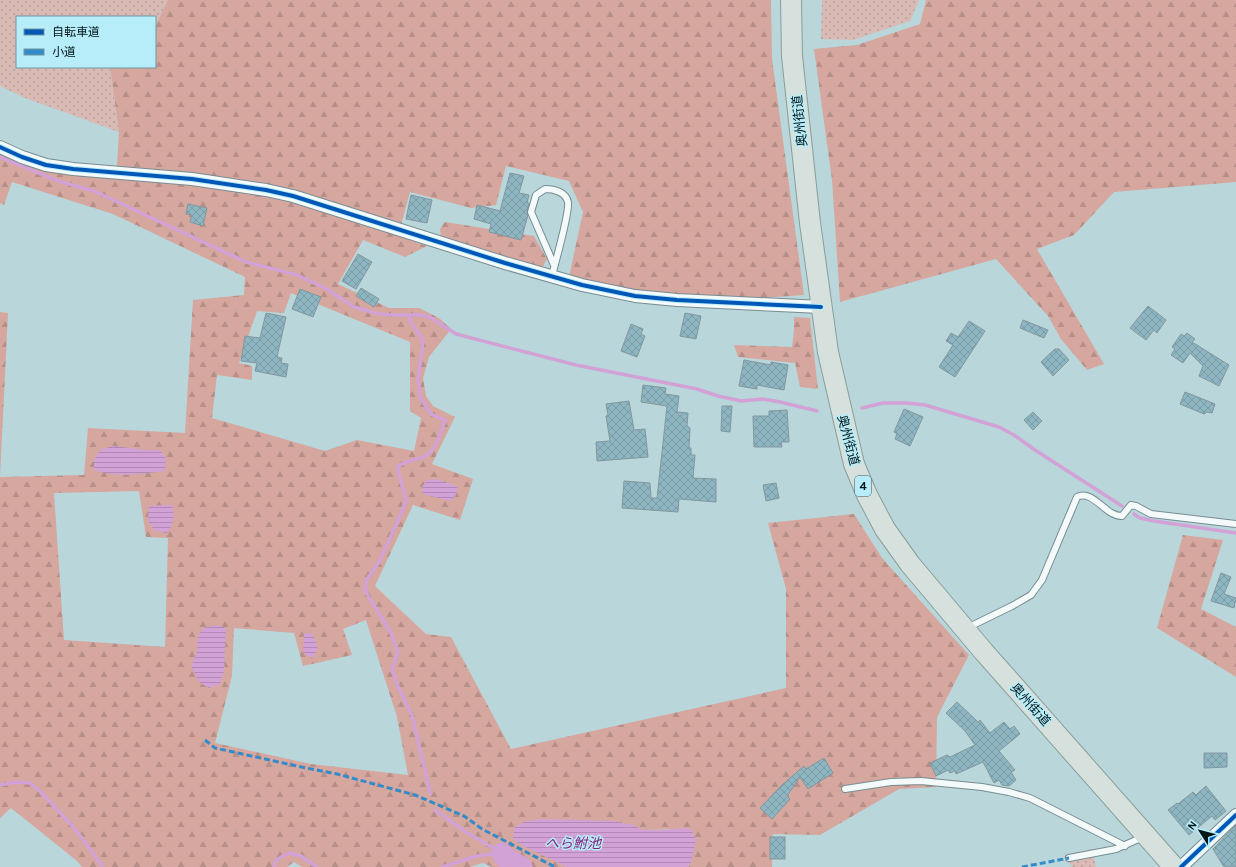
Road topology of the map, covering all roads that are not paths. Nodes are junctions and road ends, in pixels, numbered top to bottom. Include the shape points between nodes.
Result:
1 (791, 0) edge
2 (0, 147) edge
3 (553, 271) junction
4 (821, 307) junction
5 (1236, 524) edge
6 (965, 629) junction
7 (845, 789) dead end
8 (1236, 815) edge
9 (1146, 836) junction
10 (1124, 846) junction
11 (1069, 858) dead end
12 (1174, 867) edge
13 (1181, 867) edge

1 - 4 highway, 奥州街道 / 4 via 792,56
2 - 3 street via 46,165 192,179 293,196 505,263
3 - 3 lane via 568,202 563,194 555,189 545,189 536,195 531,212
3 - 4 street via 582,285 635,296
4 - 6 highway, 奥州街道 / 4 via 845,428 854,464 866,495 885,529 910,564
5 - 6 lane via 1151,514 1136,506 1131,506 1122,516 1116,517 1088,496 1082,495 1077,497 1042,580 1031,596
6 - 9 highway, 奥州街道 / 4
7 - 10 lane via 891,782 921,781 1002,791 1030,798
8 - 13 street
9 - 10 lane
9 - 12 highway, 奥州街道 / 4
10 - 11 lane

